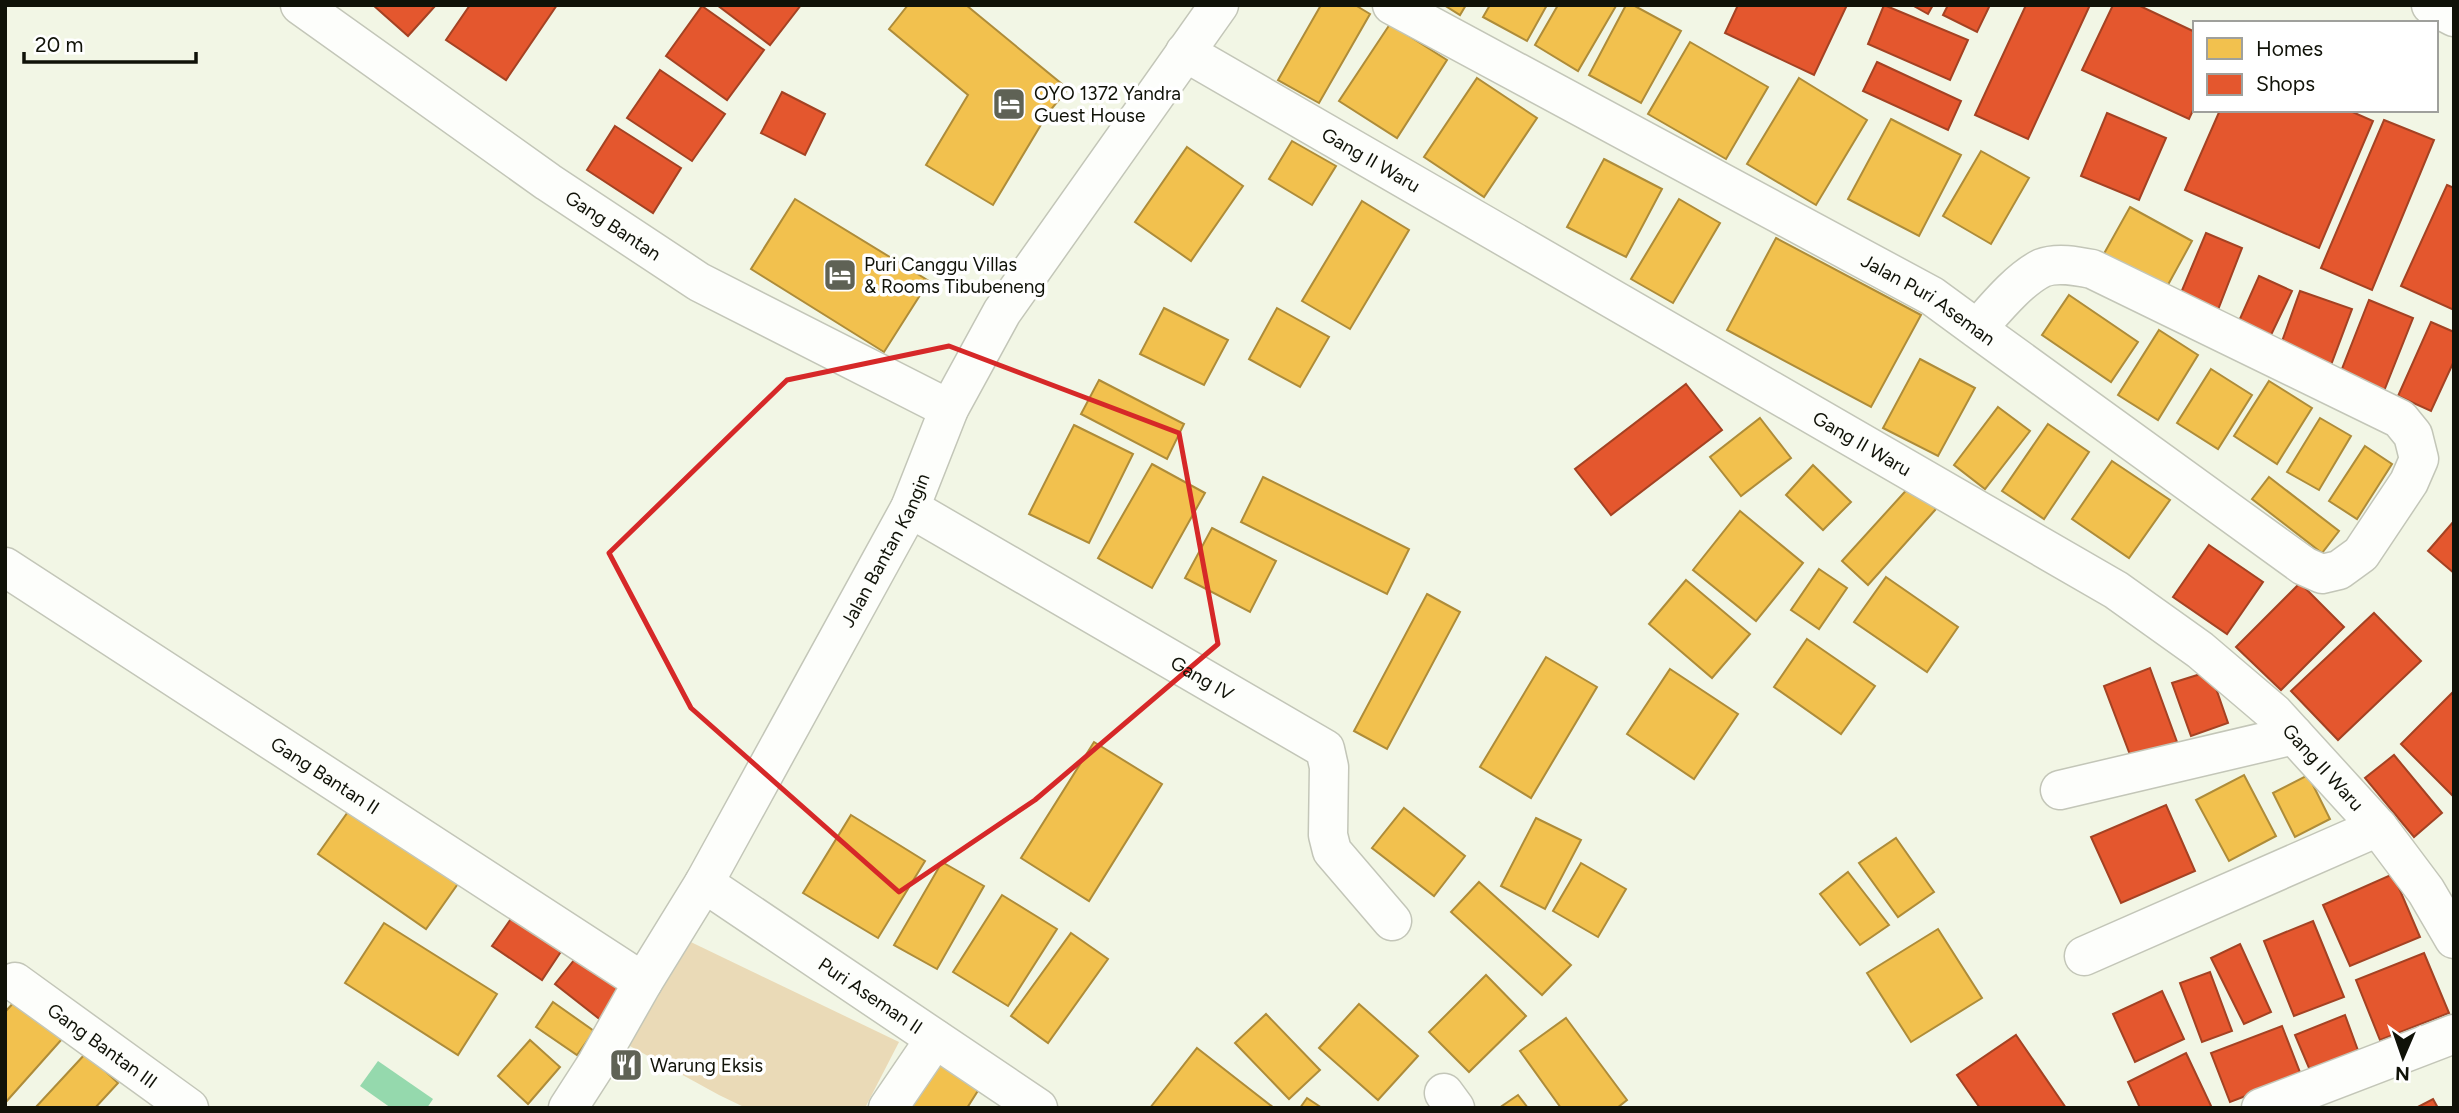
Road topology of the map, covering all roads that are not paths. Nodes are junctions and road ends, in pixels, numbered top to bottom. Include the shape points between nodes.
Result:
1 (300, 5) edge
2 (1219, 5) edge
3 (1392, 5) edge
4 (2431, 5) edge
5 (2454, 17) edge
6 (1185, 52) junction
7 (1977, 329) junction
8 (949, 409) junction
9 (910, 508) junction
10 (5, 567) edge
11 (2294, 735) junction
12 (2060, 790) dead end
13 (2378, 827) junction
14 (704, 883) junction
15 (1392, 920) dead end
16 (2454, 939) edge
17 (2084, 956) dead end
18 (15, 982) dead end
19 (643, 982) junction
20 (2454, 1034) edge
21 (936, 1039) junction
22 (190, 1108) edge
23 (568, 1108) edge
24 (888, 1108) edge
25 (1038, 1108) edge
26 (2261, 1108) edge

1 - 8 street, Gang Bantan via 548,183 699,282
2 - 6 street, Jalan Bantan Kangin
3 - 7 street, Jalan Puri Aseman via 1931,296
4 - 5 street
6 - 8 street, Jalan Bantan Kangin via 1002,312
6 - 11 street, Gang II Waru via 2116,590 2200,650
7 - 7 street, Jalan Puri Aseman via 2011,291 2043,268 2069,265 2092,269 2400,419 2413,435 2419,459 2361,554 2339,570 2322,574 2304,566
8 - 9 street, Jalan Bantan Kangin
9 - 14 street, Jalan Bantan Kangin
9 - 15 street, Gang IV via 1325,749 1332,851
10 - 19 street, Gang Bantan II
11 - 12 street
11 - 13 street, Gang II Waru
13 - 16 street, Gang II Waru via 2426,891
13 - 17 street
14 - 19 street, Jalan Bantan Kangin
14 - 21 street, Puri Aseman II
18 - 22 street, Gang Bantan III
19 - 23 street, Jalan Bantan Kangin
20 - 26 street
21 - 24 street
21 - 25 street, Puri Aseman II

